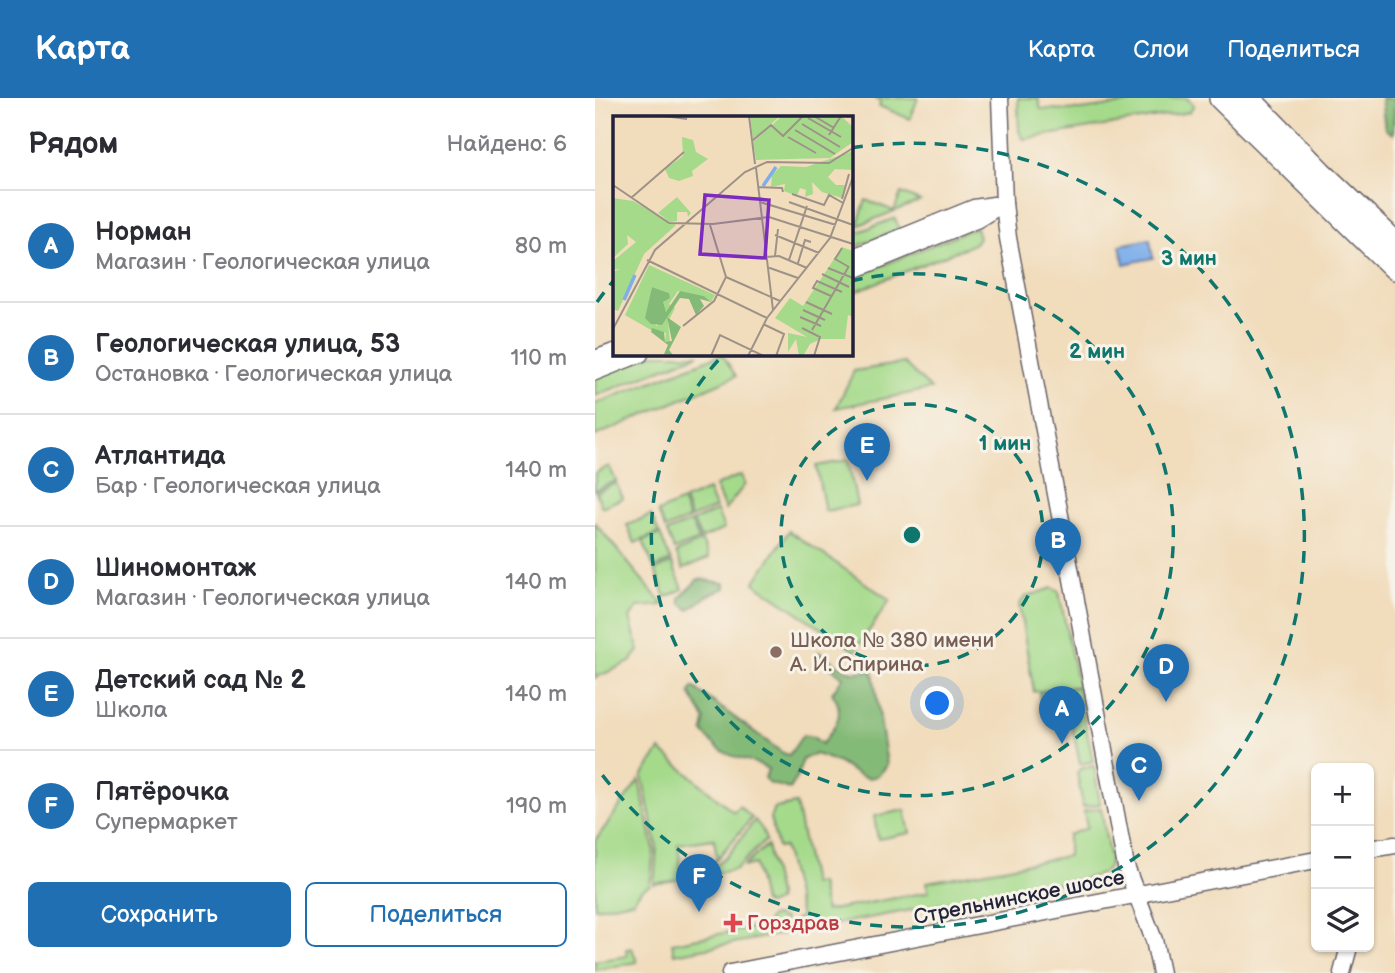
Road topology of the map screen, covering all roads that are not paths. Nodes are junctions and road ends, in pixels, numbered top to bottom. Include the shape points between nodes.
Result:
1 (1000, 98) edge
2 (1221, 98) edge
3 (1248, 98) edge
4 (1004, 203) junction
5 (1395, 243) edge
6 (852, 258) edge
7 (1395, 268) edge
8 (852, 271) edge
9 (613, 352) edge
10 (638, 355) edge
11 (595, 359) edge
12 (595, 372) edge
13 (1395, 845) edge
14 (1374, 848) edge
15 (1311, 861) edge
16 (1138, 896) junction
17 (1348, 952) edge
18 (730, 973) edge
19 (1161, 973) edge
20 (1342, 973) edge

1 - 4 street
2 - 7 highway
3 - 5 highway
4 - 6 street via 974,208
4 - 8 street via 978,219
4 - 16 street via 1126,867
9 - 11 street
10 - 12 street
13 - 14 street
15 - 16 street, Стрельнинское шоссе
16 - 18 street, Стрельнинское шоссе
16 - 19 street
17 - 20 street

